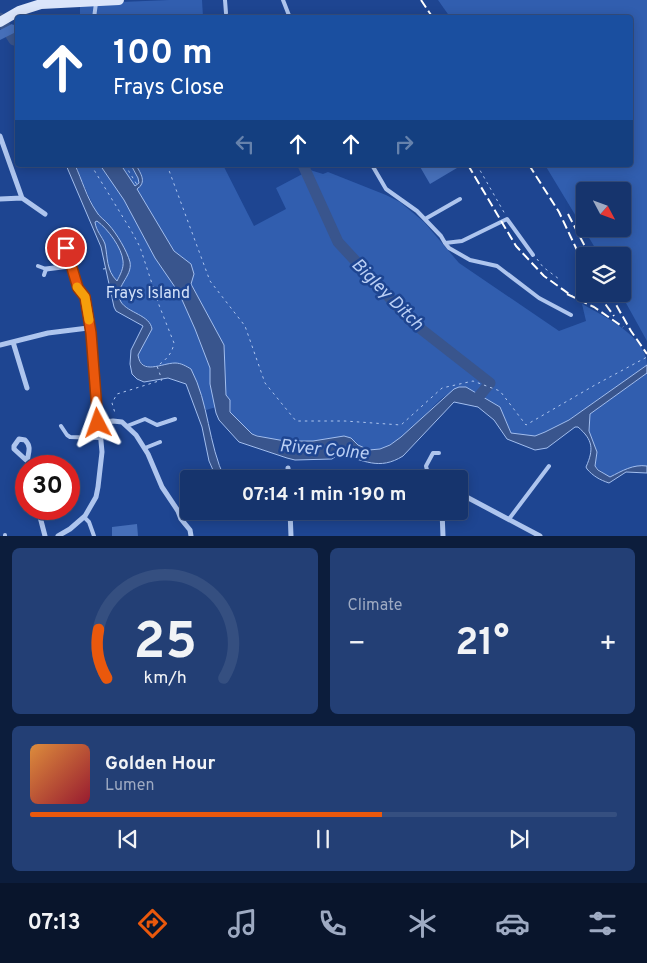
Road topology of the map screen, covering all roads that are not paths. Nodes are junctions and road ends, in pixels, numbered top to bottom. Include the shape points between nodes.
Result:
1 (119, 0) edge
2 (225, 0) edge
3 (283, 0) edge
4 (95, 4) edge
5 (226, 13) dead end
6 (289, 15) edge
7 (0, 22) edge
8 (0, 136) edge
9 (373, 167) edge
10 (22, 198) junction
11 (0, 199) edge
12 (460, 199) dead end
13 (45, 214) dead end
14 (425, 220) junction
15 (445, 243) junction
16 (66, 248) dead end
17 (533, 255) road end
18 (38, 266) dead end
19 (70, 266) junction
20 (45, 272) joint
21 (571, 315) dead end
22 (91, 331) junction
23 (14, 342) junction
24 (0, 345) edge
25 (27, 388) dead end
26 (175, 419) dead end
27 (98, 423) junction
28 (61, 426) dead end
29 (127, 426) junction
30 (100, 438) junction
31 (160, 442) dead end
32 (145, 448) junction
33 (439, 453) dead end
34 (549, 466) dead end
35 (427, 470) edge
36 (468, 498) edge
37 (84, 517) junction
38 (509, 519) junction
39 (41, 520) edge
40 (290, 520) edge
41 (442, 520) edge
42 (45, 536) edge
43 (58, 536) edge
44 (94, 536) edge
45 (191, 536) edge
46 (291, 536) edge
47 (443, 536) edge
48 (540, 536) edge

1 - 4 street
2 - 5 lane
3 - 6 lane
4 - 7 street via 41,4
8 - 10 street
9 - 14 lane via 386,189
10 - 11 street
10 - 13 street
12 - 14 lane
14 - 15 lane
15 - 17 lane via 462,242 507,218
15 - 21 lane via 470,260 497,266 539,298
16 - 19 street
18 - 20 lane
19 - 20 street
19 - 22 street via 85,297
22 - 23 street via 88,328 48,333
22 - 27 street
23 - 24 street
23 - 25 street
26 - 29 lane via 157,425 145,419
27 - 29 street via 118,419
27 - 30 street
28 - 30 lane via 69,436
29 - 32 street
30 - 37 street via 102,458 98,488
31 - 32 lane
32 - 45 street via 162,487
33 - 35 lane via 433,453
34 - 38 lane
36 - 38 street
37 - 43 street
37 - 44 lane
38 - 48 street
39 - 42 street
40 - 46 street
41 - 47 street

